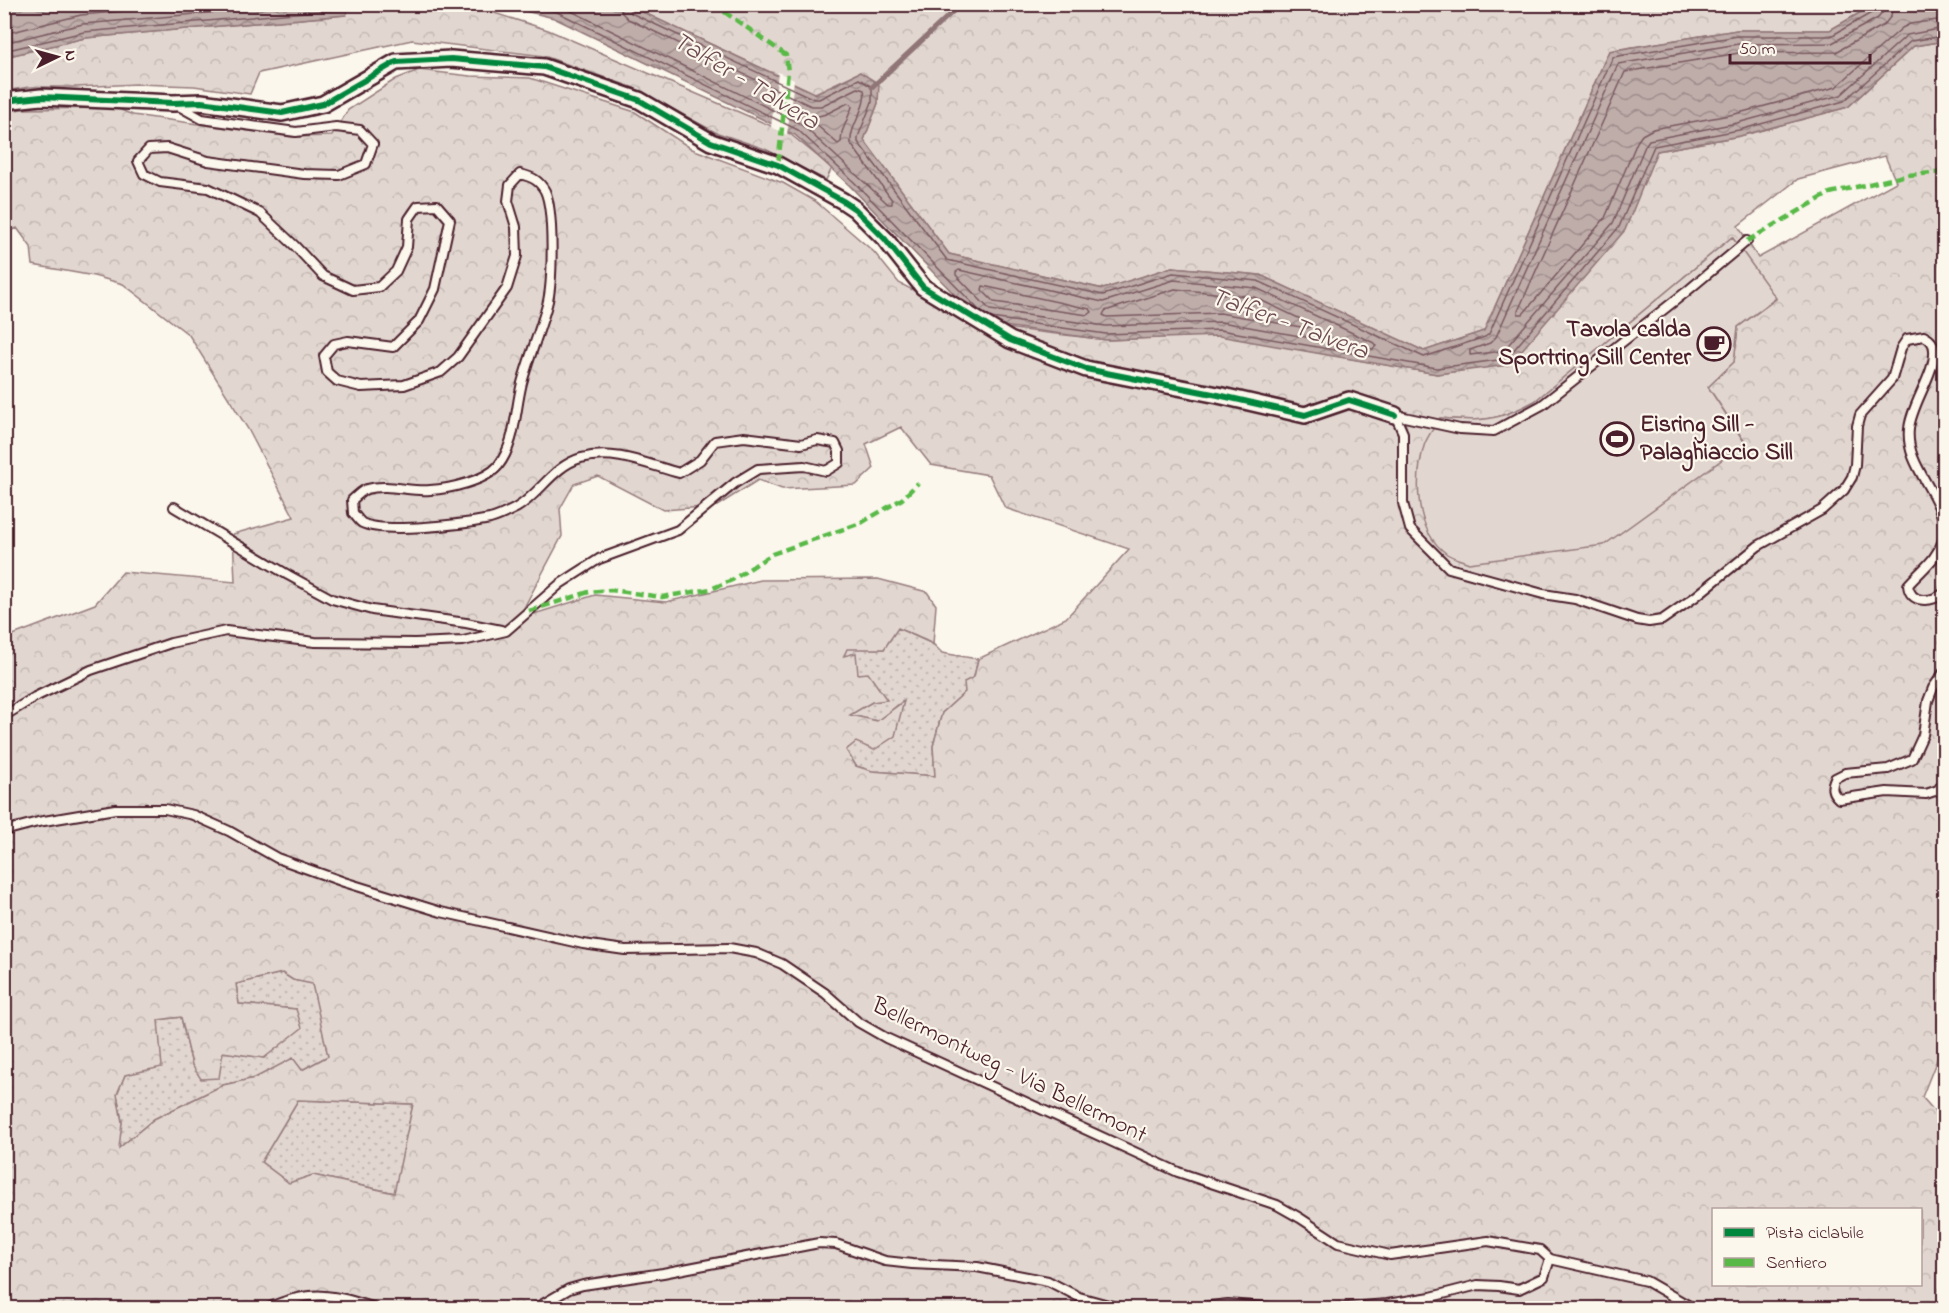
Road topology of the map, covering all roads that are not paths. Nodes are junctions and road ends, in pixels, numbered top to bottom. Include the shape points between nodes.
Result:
1 (4, 101) edge
2 (173, 103) junction
3 (1747, 241) dead end
4 (1395, 415) junction
5 (174, 507) dead end
6 (1944, 528) edge
7 (1944, 538) edge
8 (1944, 593) edge
9 (506, 632) junction
10 (1944, 672) edge
11 (4, 716) edge
12 (1944, 782) edge
13 (4, 831) edge
14 (1550, 1259) junction
15 (268, 1308) edge
16 (375, 1308) edge
17 (536, 1308) edge
18 (1120, 1308) edge
19 (1192, 1308) edge
20 (1276, 1308) edge
21 (1336, 1308) edge
22 (1693, 1308) edge

1 - 2 street via 41,97
2 - 4 street via 201,102 282,113 323,104 396,62 451,59 544,67 639,100 711,142 778,165 843,201 885,239 923,287 1010,340 1086,369 1305,415 1349,400
2 - 9 lane via 202,119 296,132 336,127 360,130 373,144 366,164 339,175 208,161 167,148 149,149 138,161 144,174 160,182 208,188 260,213 322,276 353,290 379,287 396,271 406,247 408,219 418,206 437,205 450,220 435,290 419,321 393,346 348,341 334,344 324,356 327,372 337,381 361,387 404,385 441,372 458,357 507,288 517,256 516,227 508,201 510,185 520,174 534,178 545,192 551,258 548,303 528,359 512,438 497,466 472,482 429,490 392,486 365,489 352,500 353,513 362,523 387,528 433,527 493,518 517,507 551,475 579,459 612,454 679,473 700,460 716,441 744,436 801,444 817,440 835,443 840,451 839,463 826,471 804,466 758,469 678,530 599,559 560,584
3 - 4 lane via 1542,405 1494,431 1460,429
4 - 6 lane via 1405,447 1403,503 1410,529 1449,567 1649,622 1662,620 1758,546 1835,500 1852,477 1860,415 1892,379 1907,339 1924,336 1931,340 1933,360 1908,432 1919,471 1941,507
5 - 9 lane via 332,599 372,610
7 - 8 lane via 1928,567 1908,585 1915,599 1937,598
9 - 11 lane via 463,641 415,643 315,642 226,631 91,670
10 - 12 lane via 1928,701 1923,735 1912,759 1888,769 1845,773 1835,778 1831,786 1839,799 1887,792 1926,794 1938,790
13 - 14 lane, Bellermontweg - Via Bellermont via 115,809 165,809 193,815 276,858 441,912 625,950 729,948 756,953 783,964 858,1022 886,1038 1178,1172 1277,1205 1338,1243 1390,1255 1488,1241 1540,1250
14 - 21 lane via 1544,1277 1519,1289 1478,1285 1431,1297
14 - 22 lane, Bellermontweg - Via Bellermont via 1646,1281
15 - 16 lane via 305,1296 325,1295
17 - 18 lane via 583,1285 819,1243 836,1244 885,1261 977,1267 1037,1278 1079,1297
19 - 20 lane via 1228,1304

